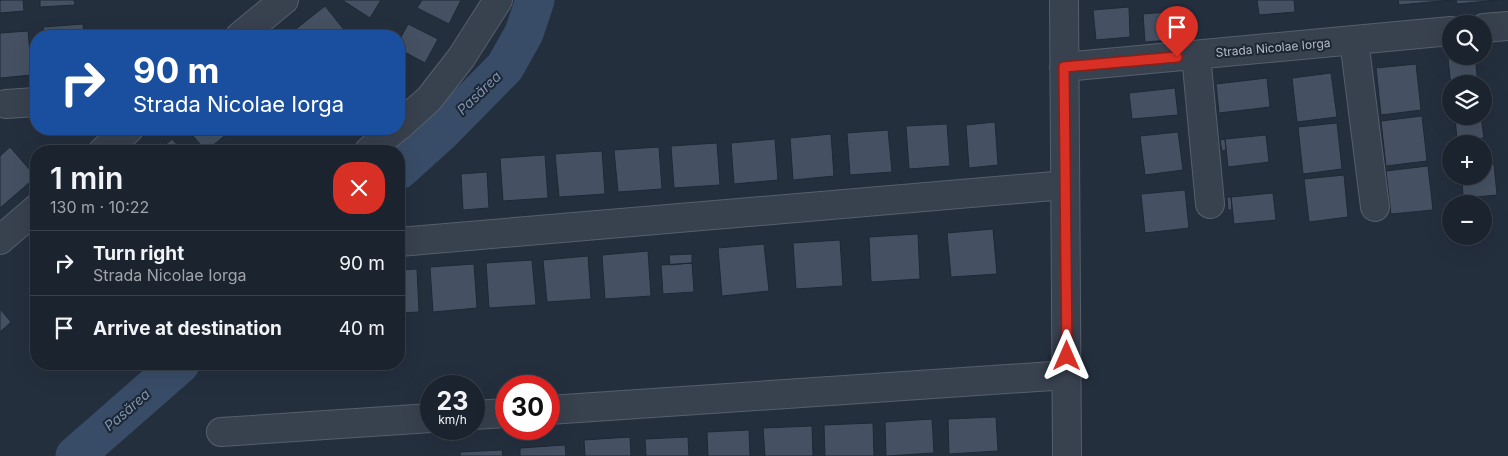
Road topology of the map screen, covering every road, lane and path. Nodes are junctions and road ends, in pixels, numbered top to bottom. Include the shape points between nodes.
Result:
1 (284, 0) edge
2 (498, 0) edge
3 (1064, 0) edge
4 (1508, 26) edge
5 (1492, 27) edge
6 (247, 30) edge
7 (1442, 32) edge
8 (1354, 40) junction
9 (1196, 55) junction
10 (1064, 67) junction
11 (30, 102) edge
12 (6, 104) dead end
13 (405, 121) edge
14 (122, 135) edge
15 (388, 135) edge
16 (110, 145) edge
17 (376, 145) edge
18 (1065, 185) junction
19 (1210, 204) dead end
20 (1376, 207) dead end
21 (30, 214) edge
22 (0, 240) edge
23 (405, 241) edge
24 (1067, 375) junction
25 (560, 409) edge
26 (420, 419) edge
27 (220, 432) dead end
28 (1067, 456) edge

1 - 6 street
2 - 13 street via 429,100
3 - 10 street
4 - 5 street
7 - 8 street, Strada Nicolae Iorga
8 - 9 street, Strada Nicolae Iorga
8 - 20 street
9 - 10 street, Strada Nicolae Iorga
9 - 19 street
10 - 18 street
11 - 12 street
14 - 16 street
15 - 17 street
18 - 23 street
18 - 24 street
21 - 22 street
24 - 25 street
24 - 28 street
26 - 27 street

